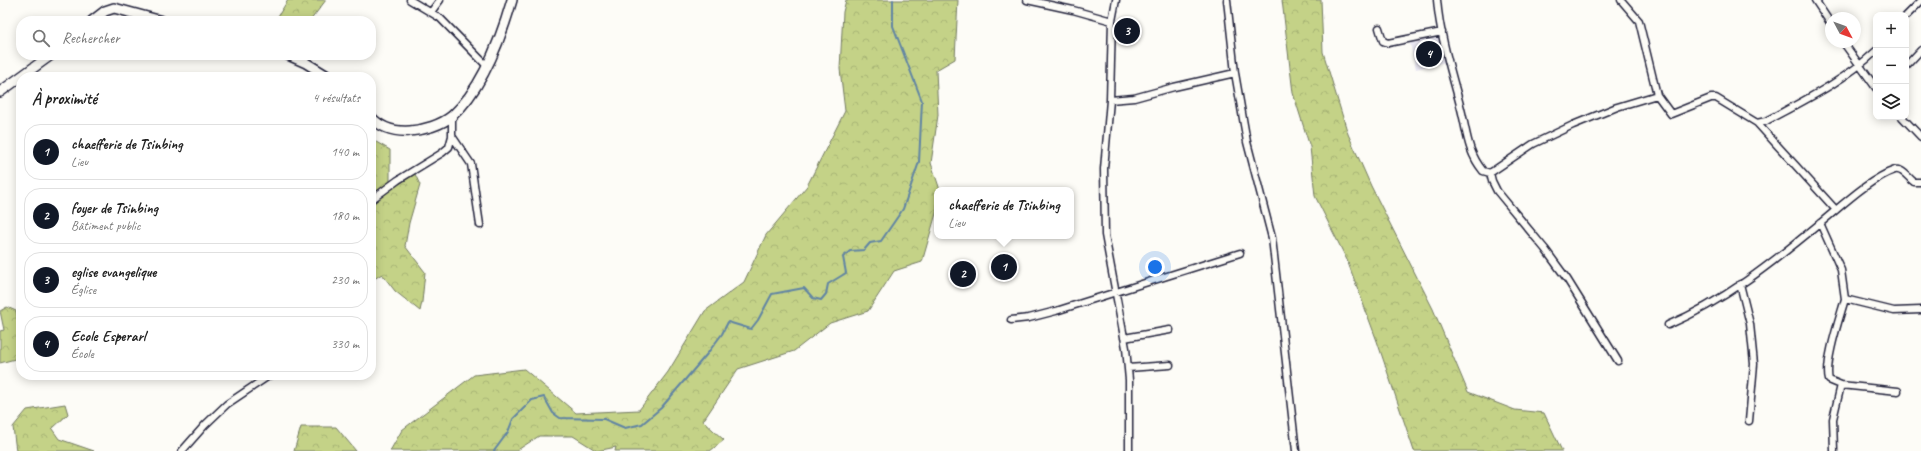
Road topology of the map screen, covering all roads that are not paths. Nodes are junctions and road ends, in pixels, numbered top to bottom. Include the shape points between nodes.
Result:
1 (410, 0) edge
2 (440, 0) edge
3 (512, 0) edge
4 (1027, 0) edge
5 (1116, 0) edge
6 (1227, 0) edge
7 (1437, 0) edge
8 (1621, 0) edge
9 (1816, 0) edge
10 (1921, 1) edge
11 (431, 12) junction
12 (1909, 13) edge
13 (1825, 14) edge
14 (99, 16) edge
15 (144, 16) edge
16 (1112, 21) junction
17 (1379, 28) dead end
18 (1442, 32) junction
19 (1847, 48) edge
20 (1921, 50) edge
21 (1873, 54) edge
22 (44, 60) edge
23 (299, 60) edge
24 (1909, 63) edge
25 (487, 66) junction
26 (1859, 67) junction
27 (28, 72) edge
28 (321, 72) edge
29 (1235, 73) junction
30 (16, 80) edge
31 (1873, 84) edge
32 (0, 92) edge
33 (1657, 95) junction
34 (1110, 100) junction
35 (452, 116) junction
36 (1905, 120) edge
37 (376, 122) edge
38 (1757, 123) junction
39 (452, 136) junction
40 (1921, 137) edge
41 (1490, 172) junction
42 (1921, 182) edge
43 (376, 196) edge
44 (1836, 210) junction
45 (1820, 223) junction
46 (480, 225) dead end
47 (1240, 253) dead end
48 (1740, 284) junction
49 (1114, 292) junction
50 (1845, 299) junction
51 (1921, 310) edge
52 (1012, 320) dead end
53 (1668, 325) dead end
54 (1170, 330) dead end
55 (1124, 338) junction
56 (1618, 361) dead end
57 (1170, 365) dead end
58 (1128, 368) junction
59 (263, 380) edge
60 (1841, 385) junction
61 (1898, 390) dead end
62 (1749, 421) dead end
63 (182, 451) edge
64 (1129, 451) edge
65 (1296, 451) edge
66 (1834, 451) edge

1 - 11 street
2 - 11 street
3 - 25 main road
4 - 16 street
5 - 16 street
6 - 29 street
7 - 18 street
8 - 33 street via 1639,21
9 - 13 street
10 - 12 street
11 - 25 street via 448,24
14 - 15 main road via 114,8
16 - 34 street
17 - 18 street via 1383,41 1388,43
18 - 41 street via 1471,153 1483,171
19 - 26 street
20 - 24 street
21 - 26 street
22 - 27 main road
23 - 28 main road
25 - 35 main road
26 - 31 street
26 - 38 street via 1817,94 1766,121
29 - 34 street via 1134,98
29 - 65 street via 1247,142 1272,238
30 - 32 main road
33 - 38 street via 1671,114 1716,98
33 - 41 street via 1617,107 1573,125 1533,144
34 - 49 street via 1104,169 1105,235
35 - 37 main road via 432,127 420,130 388,129
35 - 39 street
36 - 40 street
38 - 44 street
39 - 43 street via 449,147 442,153
39 - 46 street via 471,164
41 - 56 street via 1497,191 1567,279
42 - 44 street via 1914,182 1901,170 1896,170 1855,194
44 - 45 street
45 - 48 street via 1782,255
45 - 50 street via 1841,270
47 - 49 street
48 - 53 street via 1689,317
48 - 62 street via 1750,324 1754,364
49 - 52 street via 1049,313
49 - 55 street
50 - 51 street via 1894,312
50 - 60 street via 1827,373 1829,380
54 - 55 street
55 - 58 street
57 - 58 street
58 - 64 street
59 - 63 street via 221,409
60 - 61 street
60 - 66 street via 1833,420

